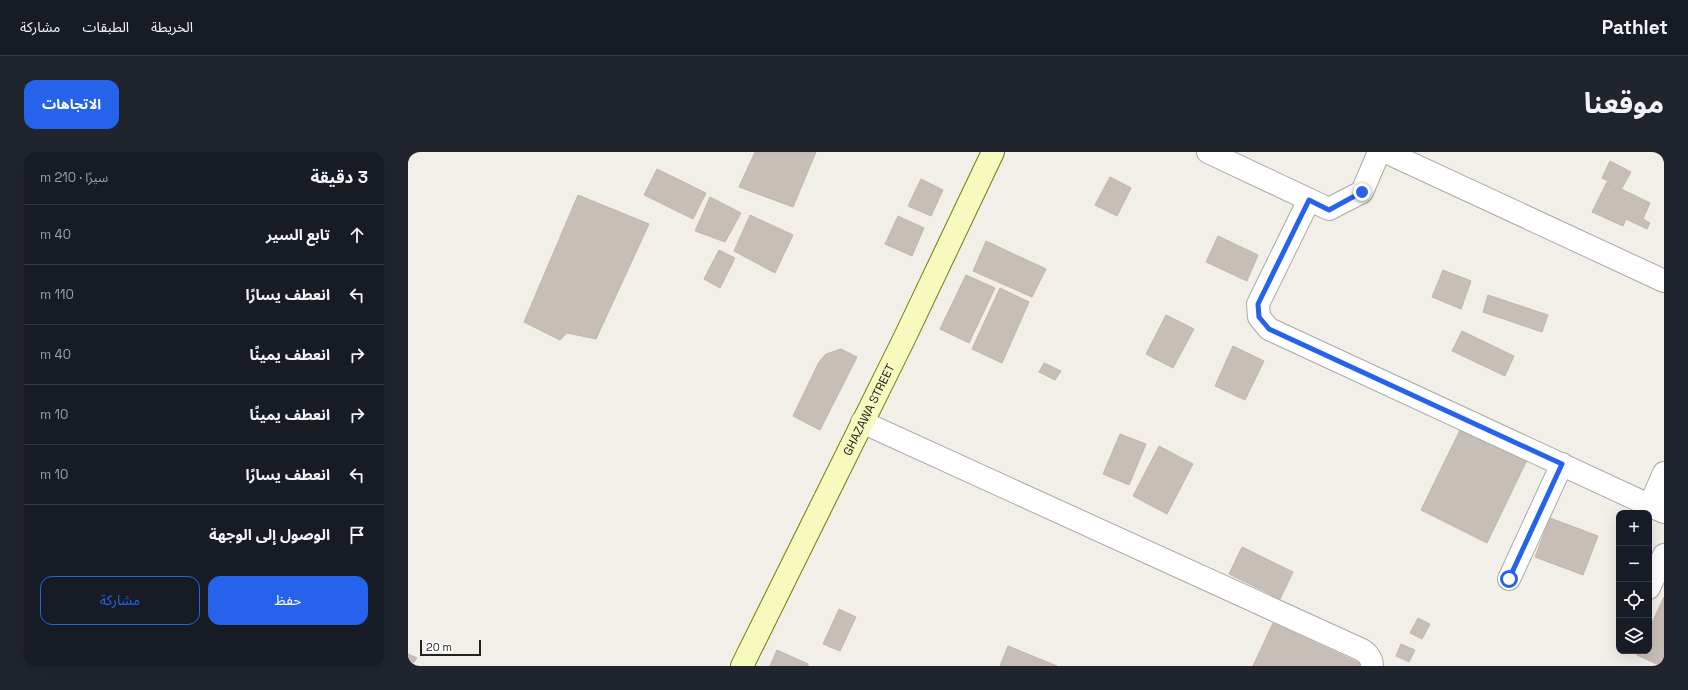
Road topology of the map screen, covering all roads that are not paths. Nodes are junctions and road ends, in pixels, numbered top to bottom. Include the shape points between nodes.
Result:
1 (993, 152) edge
2 (1208, 152) edge
3 (1379, 152) edge
4 (1386, 152) edge
5 (1309, 200) junction
6 (1664, 281) edge
7 (862, 422) junction
8 (1562, 464) junction
9 (1664, 473) edge
10 (1657, 508) edge
11 (1664, 555) edge
12 (1509, 579) dead end
13 (1652, 582) edge
14 (742, 666) edge
15 (1372, 666) edge

1 - 7 main road, GHAZAWA STREET
2 - 5 street
3 - 5 street via 1362,192 1329,210
4 - 6 street
5 - 8 street via 1258,304 1259,317 1269,329
7 - 14 main road, GHAZAWA STREET
7 - 15 street via 1362,650 1368,654
8 - 10 street
8 - 12 street
9 - 10 street
11 - 13 street

